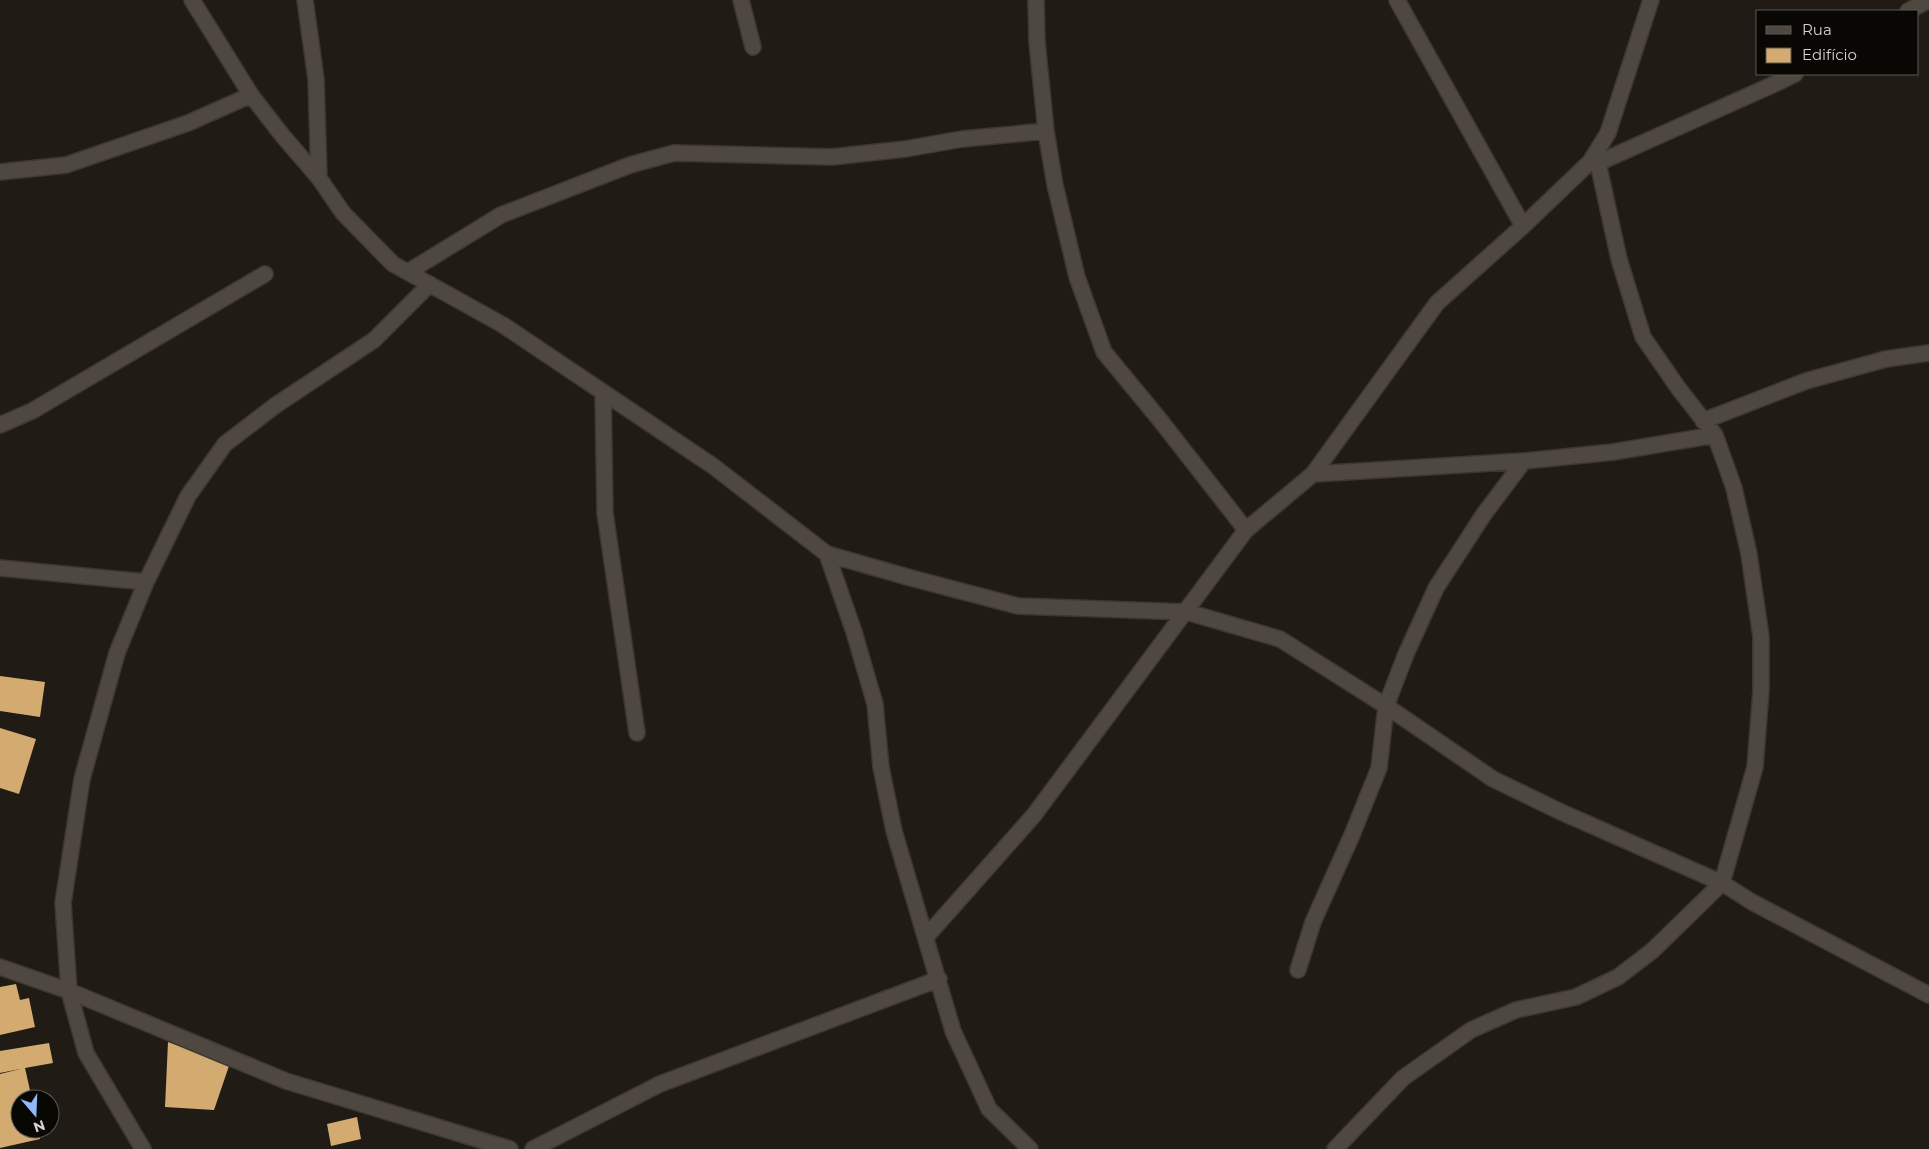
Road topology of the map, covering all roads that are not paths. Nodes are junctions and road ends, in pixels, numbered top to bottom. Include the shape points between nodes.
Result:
1 (192, 0) edge
2 (305, 0) edge
3 (741, 0) edge
4 (1036, 0) edge
5 (1397, 0) edge
6 (1652, 0) edge
7 (1929, 0) edge
8 (1910, 10) edge
9 (753, 47) dead end
10 (1793, 75) edge
11 (251, 94) junction
12 (1046, 131) junction
13 (1594, 162) junction
14 (0, 172) edge
15 (319, 178) junction
16 (1523, 226) junction
17 (408, 272) junction
18 (265, 274) dead end
19 (430, 284) junction
20 (1929, 353) edge
21 (603, 393) junction
22 (1703, 421) junction
23 (0, 425) edge
24 (1714, 435) junction
25 (1524, 461) junction
26 (1314, 474) junction
27 (1246, 530) junction
28 (827, 554) junction
29 (0, 568) edge
30 (146, 582) junction
31 (1187, 612) junction
32 (1386, 706) junction
33 (637, 733) dead end
34 (1722, 883) junction
35 (926, 937) junction
36 (0, 967) edge
37 (1298, 970) dead end
38 (939, 979) junction
39 (69, 991) junction
40 (1929, 995) edge
41 (143, 1149) edge
42 (510, 1149) edge
43 (533, 1149) edge
44 (1030, 1149) edge
45 (1336, 1149) edge

1 - 11 street
2 - 15 street via 316,79
3 - 9 street
4 - 12 street
5 - 16 street
6 - 13 street via 1608,133
7 - 8 street
10 - 13 street
11 - 14 street via 188,124 66,165
11 - 15 street
12 - 17 street via 832,157 674,153 630,165 501,215
12 - 27 street via 1077,277 1104,352
13 - 16 street
13 - 22 street via 1643,338
15 - 17 street via 349,219 393,264
16 - 26 street via 1437,302
17 - 19 street
18 - 23 street via 32,411
19 - 21 street via 503,325
19 - 30 street via 374,340 276,405 225,444 188,496
20 - 22 street via 1886,359 1806,381
21 - 28 street via 713,466
21 - 33 street via 606,513
22 - 24 street
24 - 25 street via 1613,452
24 - 34 street via 1734,488 1749,554 1761,637 1755,767
25 - 26 street
25 - 32 street via 1484,514 1436,588
26 - 27 street
27 - 31 street
28 - 31 street via 1018,606
28 - 35 street via 875,704 887,803
29 - 30 street
30 - 39 street via 117,653 82,779 63,903
31 - 32 street via 1280,639
31 - 35 street via 1034,814
32 - 34 street via 1493,779
32 - 37 street via 1379,768 1313,922
34 - 40 street
34 - 45 street via 1652,951 1618,977 1576,997 1516,1010 1471,1030 1403,1078
35 - 38 street
36 - 39 street
38 - 43 street via 660,1084
38 - 44 street via 953,1032 990,1109
39 - 41 street via 86,1053
39 - 42 street via 286,1081

